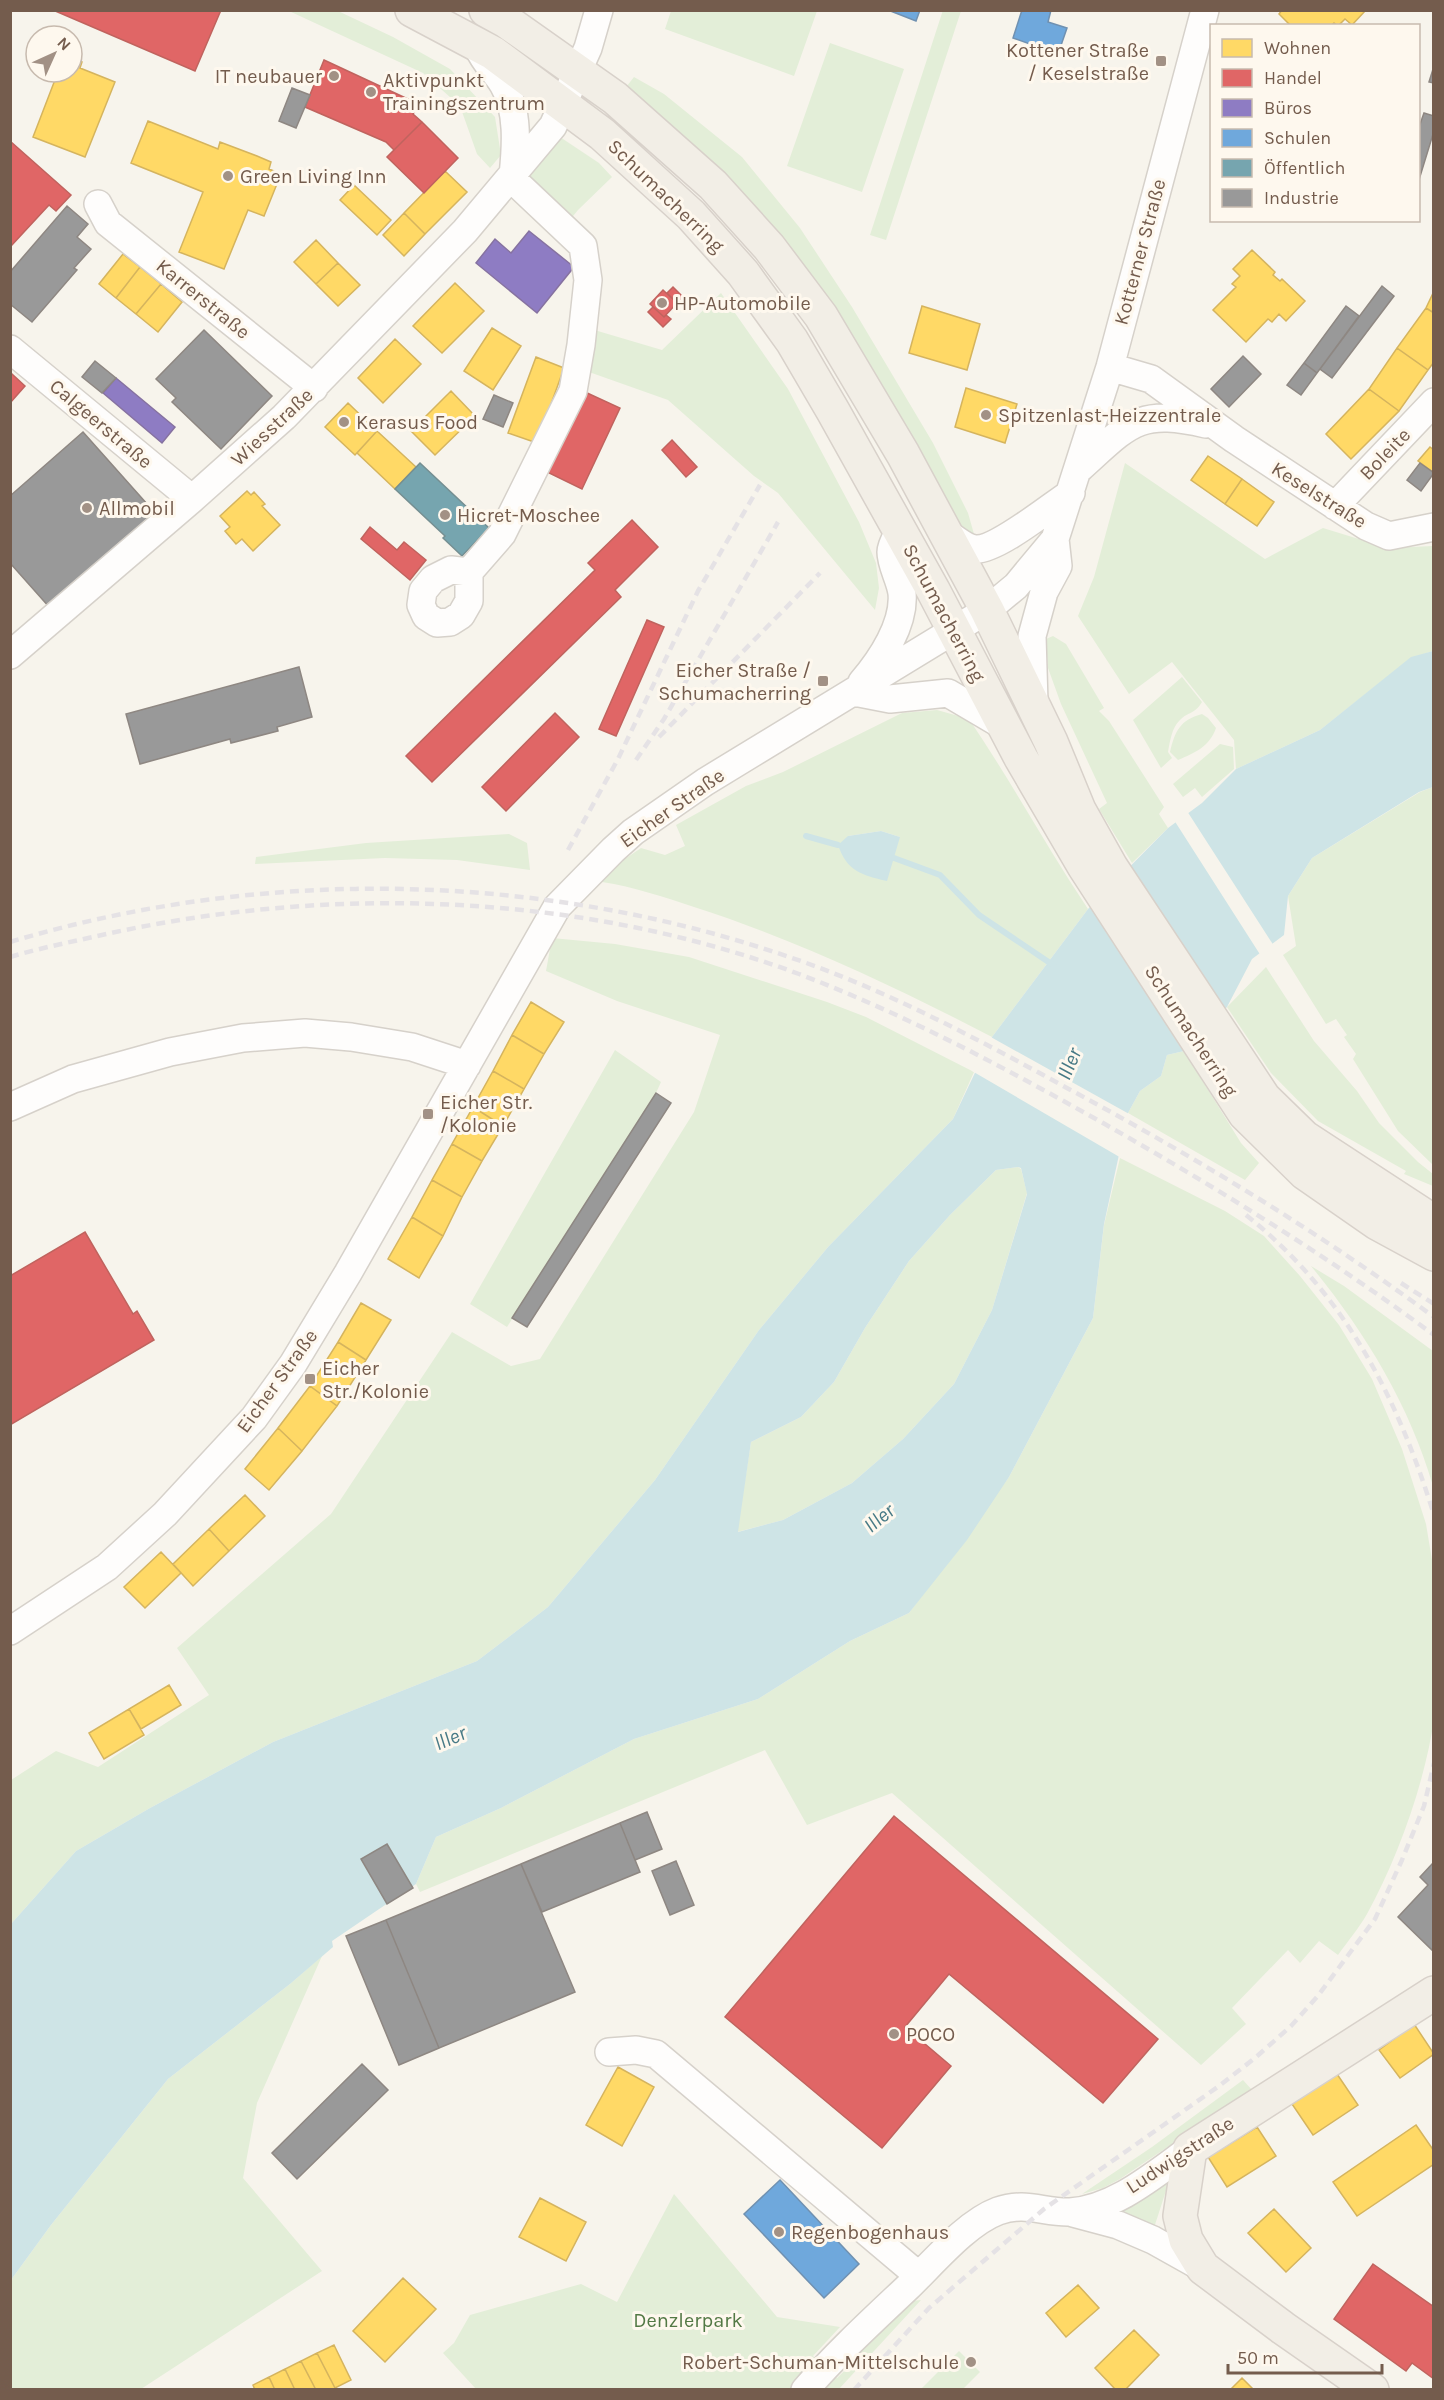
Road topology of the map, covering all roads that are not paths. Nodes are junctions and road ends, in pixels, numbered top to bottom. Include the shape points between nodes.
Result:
1 (412, 10) edge
2 (486, 10) edge
3 (599, 10) edge
4 (1204, 10) edge
5 (477, 45) junction
6 (579, 71) junction
7 (564, 105) junction
8 (512, 177) junction
9 (98, 204) dead end
10 (10, 349) edge
11 (1110, 367) junction
12 (314, 388) junction
13 (1434, 402) edge
14 (1214, 425) junction
15 (1075, 481) junction
16 (192, 499) junction
17 (1335, 506) junction
18 (1434, 527) edge
19 (900, 530) junction
20 (946, 533) junction
21 (1055, 539) junction
22 (470, 572) dead end
23 (987, 610) junction
24 (954, 630) junction
25 (10, 655) edge
26 (854, 692) junction
27 (1034, 707) junction
28 (1004, 726) junction
29 (467, 1065) junction
30 (10, 1107) edge
31 (1409, 1209) edge
32 (1434, 1254) edge
33 (10, 1631) edge
34 (1434, 1993) edge
35 (609, 2052) dead end
36 (1190, 2150) junction
37 (1070, 2212) junction
38 (1203, 2268) junction
39 (920, 2276) junction
40 (805, 2390) edge
41 (1372, 2390) edge

1 - 5 main road, Schumacherring
2 - 6 main road, Schumacherring
3 - 6 street, Wiesstraße
4 - 11 street, Kotterner Straße
5 - 7 main road, Schumacherring via 494,53
5 - 8 street via 504,85 513,109
6 - 7 street, Wiesstraße
6 - 20 main road, Schumacherring via 713,185 769,247 820,316
7 - 8 street, Wiesstraße via 553,126
7 - 19 main road, Schumacherring via 647,172 743,273 792,341
8 - 12 street, Wiesstraße via 458,239
8 - 22 street via 584,246 588,280 573,391 502,534
9 - 12 street, Karrerstraße via 108,223
10 - 16 street, Calgeerstraße
11 - 14 street, Keselstraße via 1151,379
11 - 15 street, Kotterner Straße
12 - 16 street, Wiesstraße
13 - 17 street, Boleite
14 - 15 street, Keselstraße via 1177,417 1153,417 1127,426
14 - 17 street, Keselstraße
15 - 20 street via 1005,539 978,549
15 - 21 street, Kotterner Straße
16 - 25 street, Wiesstraße
17 - 18 street, Keselstraße via 1389,536
19 - 24 main road, Schumacherring
19 - 26 street via 891,550 902,594 899,616 875,667
20 - 23 main road, Schumacherring
21 - 23 street, Kotterner Straße via 1017,586
21 - 27 street, Kotterner Straße via 1058,566 1044,592 1032,636
23 - 24 street, Kotterner Straße
23 - 27 main road, Schumacherring
24 - 26 street, Eicher Straße
24 - 28 main road, Schumacherring
26 - 28 street via 890,699 948,693
26 - 29 street, Eicher Straße via 705,783 613,850 557,907
27 - 31 main road, Schumacherring via 1079,810 1112,867 1264,1098 1304,1137
28 - 31 main road, Schumacherring via 1084,866 1245,1114 1305,1173
29 - 30 street via 412,1047 351,1037 305,1033 243,1038 170,1052 73,1079
29 - 33 street, Eicher Straße via 348,1273 292,1365 254,1418 165,1514 107,1567
31 - 32 main road, Schumacherring
34 - 36 main road, Ludwigstraße
35 - 39 street via 636,2050 656,2054
36 - 37 street, Ludwigstraße via 1101,2206
36 - 38 main road via 1180,2216 1186,2240
37 - 38 street via 1118,2225
37 - 39 street, Ludwigstraße via 1022,2206 995,2212 968,2230
38 - 41 main road
39 - 40 street, Ludwigstraße via 839,2352

